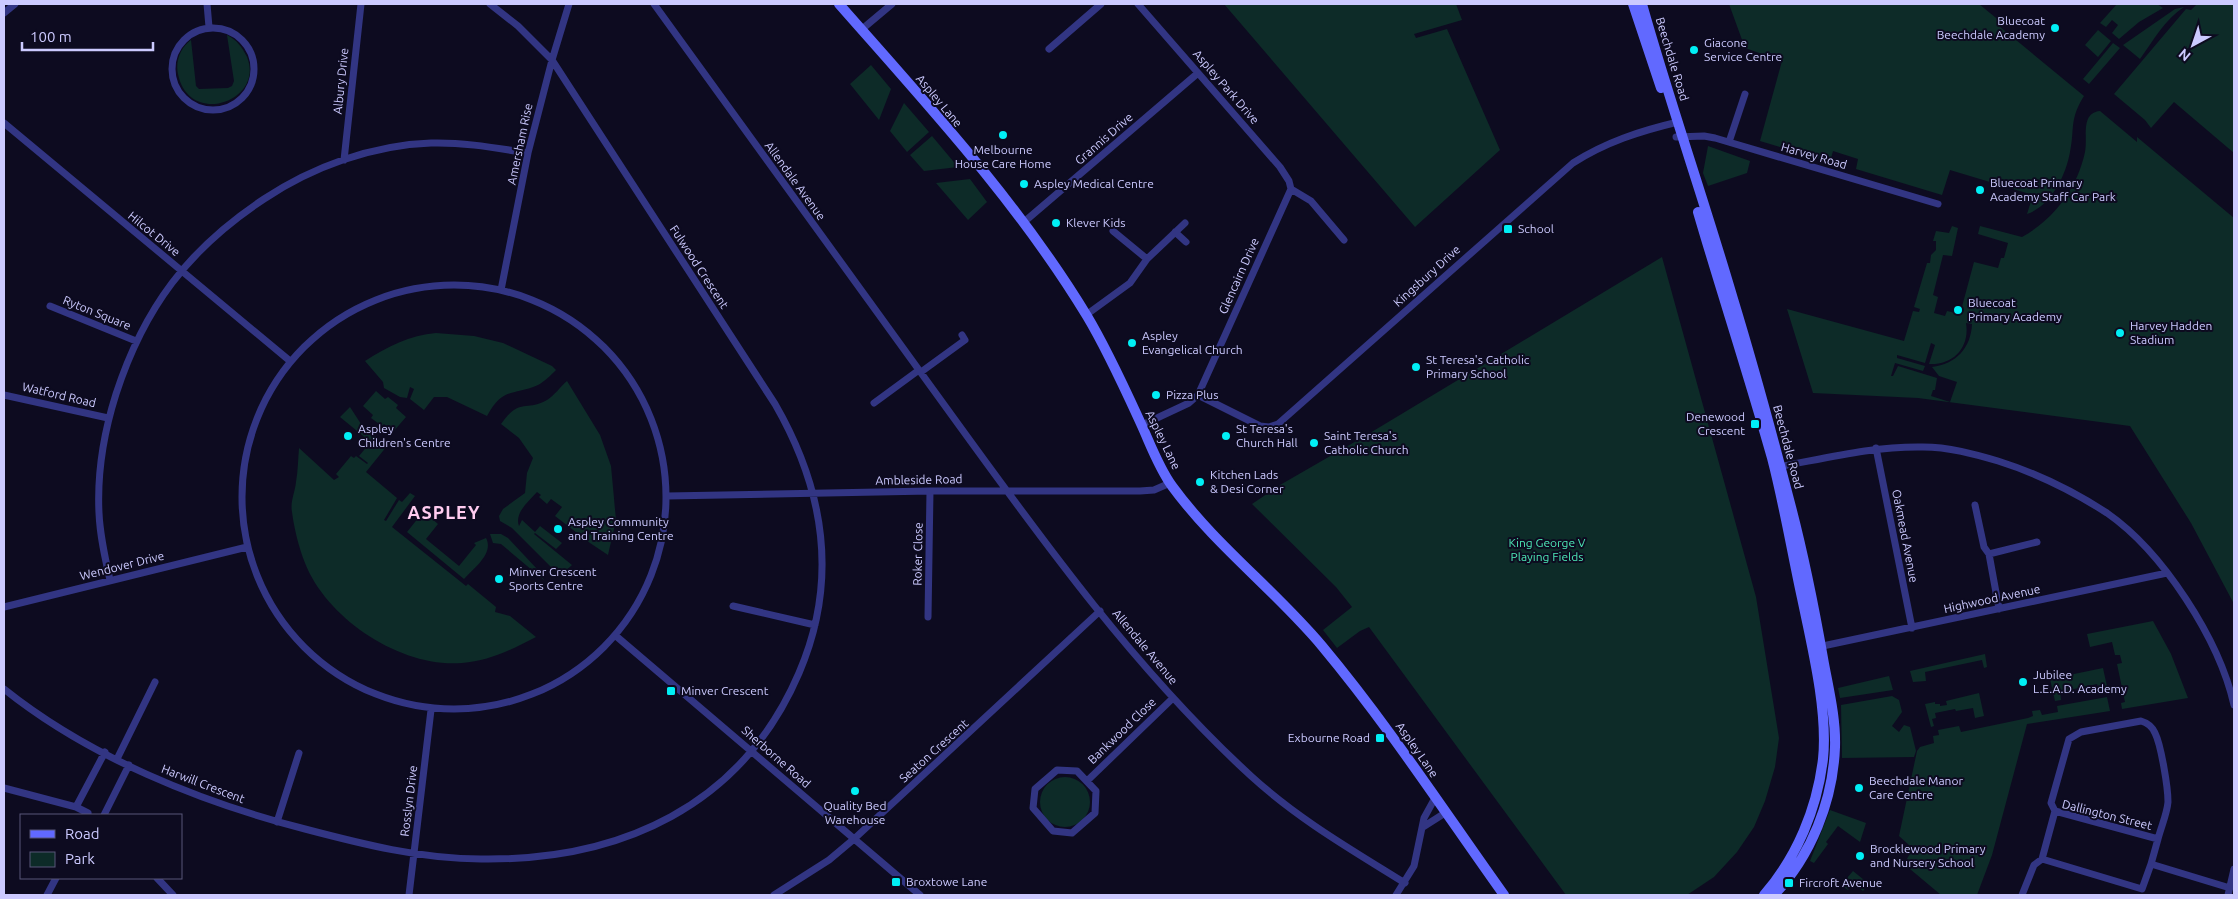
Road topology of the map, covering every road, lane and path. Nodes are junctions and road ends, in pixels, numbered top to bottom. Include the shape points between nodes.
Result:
1 (15, 4) edge
2 (208, 4) edge
3 (361, 4) edge
4 (490, 4) edge
5 (569, 4) edge
6 (654, 4) edge
7 (838, 4) edge
8 (892, 4) edge
9 (1100, 4) edge
10 (1138, 4) edge
11 (1633, 4) edge
12 (1642, 4) edge
13 (4, 13) edge
14 (209, 27) junction
15 (862, 30) junction
16 (1049, 49) dead end
17 (552, 60) junction
18 (1198, 73) junction
19 (1745, 94) dead end
20 (4, 123) edge
21 (1675, 123) junction
22 (1679, 137) junction
23 (1729, 142) junction
24 (528, 153) junction
25 (344, 160) junction
26 (1291, 189) junction
27 (1938, 204) dead end
28 (1024, 222) junction
29 (1185, 223) dead end
30 (1113, 232) dead end
31 (1176, 232) junction
32 (1344, 240) dead end
33 (1186, 242) dead end
34 (1147, 259) junction
35 (181, 271) junction
36 (501, 290) junction
37 (50, 306) dead end
38 (1086, 315) junction
39 (962, 335) dead end
40 (136, 341) junction
41 (290, 361) junction
42 (920, 371) junction
43 (4, 395) edge
44 (1198, 395) junction
45 (874, 403) dead end
46 (108, 418) junction
47 (1142, 425) junction
48 (1876, 448) junction
49 (1778, 467) junction
50 (1170, 483) junction
51 (930, 491) junction
52 (1006, 491) junction
53 (814, 494) junction
54 (667, 496) junction
55 (1975, 505) dead end
56 (2037, 542) dead end
57 (247, 547) junction
58 (1989, 554) junction
59 (2167, 573) junction
60 (110, 580) junction
61 (732, 606) dead end
62 (4, 607) edge
63 (1999, 609) junction
64 (1100, 612) junction
65 (928, 618) dead end
66 (815, 625) junction
67 (1912, 628) junction
68 (616, 636) junction
69 (1816, 647) junction
70 (155, 682) dead end
71 (4, 689) edge
72 (1173, 698) junction
73 (2234, 706) edge
74 (431, 710) junction
75 (105, 752) junction
76 (299, 752) dead end
77 (753, 752) junction
78 (117, 759) junction
79 (129, 765) junction
80 (1087, 781) junction
81 (4, 788) edge
82 (1435, 798) junction
83 (76, 807) junction
84 (2055, 812) junction
85 (1445, 813) junction
86 (88, 814) edge
87 (104, 814) edge
88 (277, 822) junction
89 (1424, 827) junction
90 (2158, 839) junction
91 (854, 840) junction
92 (413, 853) junction
93 (2042, 859) junction
94 (2151, 864) junction
95 (2234, 869) edge
96 (55, 879) edge
97 (158, 879) edge
98 (1405, 883) junction
99 (2141, 892) edge
100 (2229, 892) edge
101 (47, 895) edge
102 (173, 895) edge
103 (409, 895) edge
104 (774, 895) edge
105 (920, 895) edge
106 (1396, 895) edge
107 (1504, 895) edge
108 (1764, 895) edge
109 (1774, 895) edge
110 (2022, 895) edge

1 - 13 street
2 - 14 street
3 - 25 street, Albury Drive
4 - 17 street, Fulwood Crescent
5 - 17 street, Amersham Rise
6 - 42 street, Allendale Avenue
7 - 15 street, Aspley Lane
8 - 15 street
9 - 16 street
10 - 18 street, Aspley Park Drive
11 - 21 street, Beechdale Road
12 - 21 street, Beechdale Road
14 - 14 street via 223,28 236,34 246,43 254,62 252,82 246,94 236,104 224,109 196,107 176,89 172,76 174,56 184,38
15 - 28 street, Aspley Lane
17 - 24 street, Amersham Rise
17 - 53 street, Fulwood Crescent via 775,404 800,452
18 - 26 street, Aspley Park Drive via 1280,167 1290,181
18 - 28 street, Grannis Drive
19 - 23 street
20 - 35 street, Hilcot Drive
21 - 22 street, Beechdale Road
21 - 44 street, Kingsbury Drive via 1616,140 1592,150 1572,164 1278,424 1260,426
22 - 23 street, Harvey Road via 1704,136
22 - 49 street, Beechdale Road via 1733,298
23 - 27 street, Harvey Road
24 - 25 street via 479,145 430,143
24 - 36 street, Amersham Rise
25 - 35 street via 310,172 254,205 229,223
26 - 32 street via 1310,202
26 - 44 street, Glencairn Drive
28 - 38 street, Aspley Lane
29 - 31 street
30 - 34 street
31 - 33 street
31 - 34 street
34 - 38 street via 1130,283
35 - 40 street via 151,311
35 - 41 street, Hilcot Drive
36 - 41 street via 450,285 388,293 336,322
36 - 54 street via 549,306 611,354 650,417 662,460
37 - 40 street, Ryton Square
38 - 47 street, Aspley Lane
39 - 42 street via 965,340
40 - 46 street
41 - 57 street via 267,397 247,452 243,512
42 - 45 street
42 - 52 street, Allendale Avenue
43 - 46 street, Watford Road
44 - 47 street via 1189,403
46 - 60 street via 99,513 102,548
47 - 50 street, Aspley Lane
48 - 49 street
48 - 59 street via 1952,450 2028,471 2108,514 2140,542
48 - 67 street, Oakmead Avenue
49 - 69 street, Beechdale Road via 1805,560
50 - 52 street, Ambleside Road via 1154,490 1140,491
50 - 82 street, Aspley Lane via 1214,535 1321,645 1400,745
51 - 52 street, Ambleside Road
51 - 53 street, Ambleside Road
51 - 65 street, Roker Close
52 - 64 street, Allendale Avenue
53 - 54 street, Ambleside Road
53 - 66 street, Fulwood Crescent via 822,567
54 - 68 street via 658,560 631,616
55 - 58 street via 1984,547
56 - 58 street
57 - 60 street, Wendover Drive
57 - 74 street via 273,607 295,639 316,659 361,689
58 - 63 street
59 - 63 street, Highwood Avenue
59 - 73 street via 2217,653
60 - 62 street, Wendover Drive
61 - 66 street
63 - 67 street, Highwood Avenue
64 - 72 street, Allendale Avenue
64 - 91 street, Seaton Crescent
66 - 77 street, Fulwood Crescent via 808,652 792,689
67 - 69 street, Highwood Avenue
68 - 74 street via 557,683 528,695 473,709
68 - 77 street, Sherborne Road
69 - 108 street, Beechdale Road via 1823,727 1819,783 1814,805 1796,849
69 - 109 street, Beechdale Road via 1833,717 1835,746 1830,781 1816,829 1806,850
70 - 78 street
71 - 75 street, Harwill Crescent via 38,714
72 - 80 street, Bankwood Close
72 - 98 street, Allendale Avenue via 1283,804
74 - 92 street, Rosslyn Drive
75 - 78 street, Harwill Crescent
75 - 83 street
76 - 88 street
77 - 91 street, Sherborne Road
77 - 92 street, Harwill Crescent via 691,804 642,831 607,843 518,859 478,860
78 - 79 street, Harwill Crescent
79 - 87 street
79 - 88 street, Harwill Crescent via 214,802
80 - 80 street, Bankwood Close via 1096,791 1097,810 1075,832 1053,831 1034,812 1034,793 1053,771 1074,770
81 - 83 street
82 - 85 street, Aspley Lane
82 - 89 street via 1424,818
83 - 86 street
84 - 90 street, Dallington Street
84 - 90 street via 2051,803 2068,739 2081,732 2141,721 2152,727 2158,740 2168,792 2167,809
84 - 93 street, Dallington Street
85 - 89 street
85 - 107 street, Aspley Lane
88 - 92 street, Harwill Crescent
89 - 98 street via 1417,856
90 - 94 street, Dallington Street
91 - 104 street, Seaton Crescent
91 - 105 street, Sherborne Road
92 - 103 street, Rosslyn Drive
93 - 99 street, Dallington Street
93 - 110 street via 2034,865
94 - 99 street, Dallington Street
94 - 100 street
95 - 100 street
96 - 101 street
97 - 102 street
98 - 106 street

